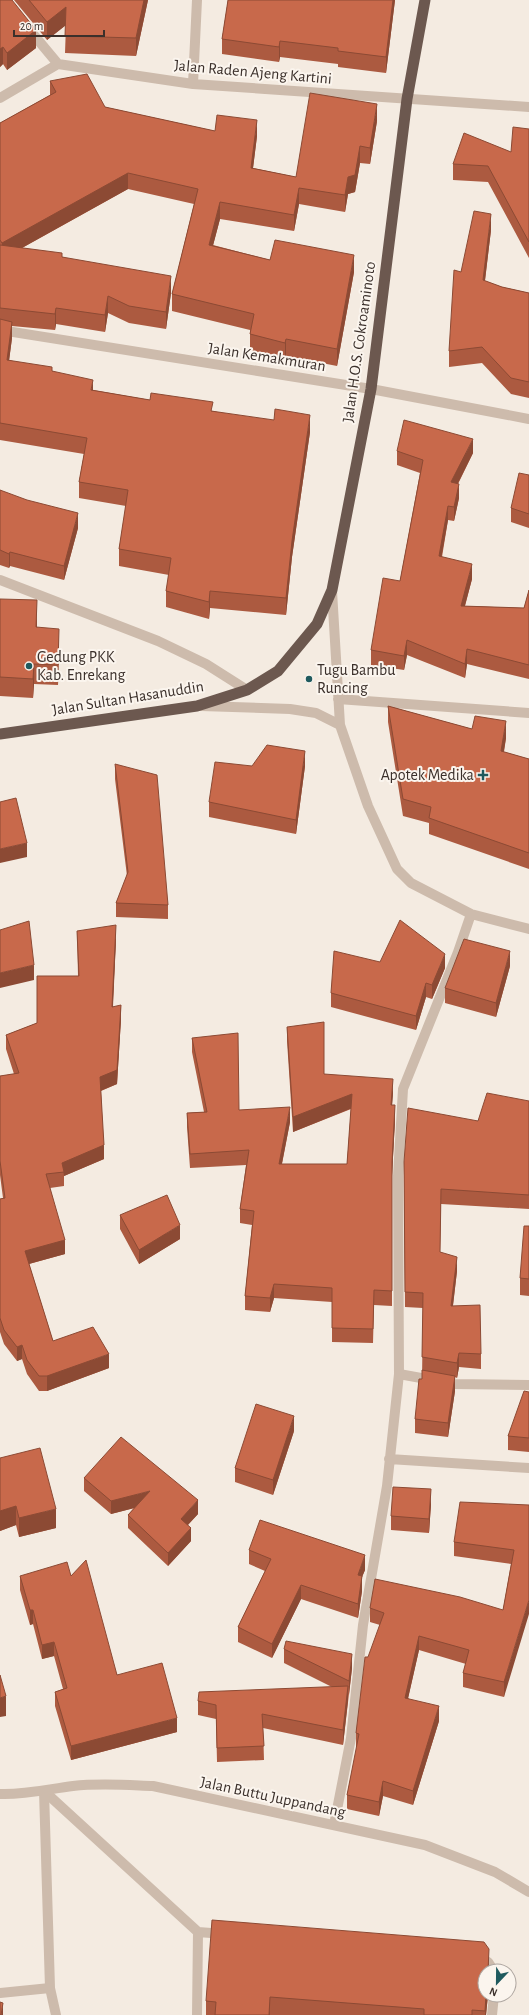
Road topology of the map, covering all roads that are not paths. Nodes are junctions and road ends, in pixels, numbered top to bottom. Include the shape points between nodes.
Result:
1 (196, 0) edge
2 (426, 0) edge
3 (20, 17) edge
4 (58, 64) junction
5 (193, 84) junction
6 (0, 98) edge
7 (407, 99) junction
8 (529, 107) edge
9 (0, 330) edge
10 (371, 389) junction
11 (529, 419) edge
12 (0, 580) edge
13 (332, 590) junction
14 (278, 671) joint
15 (247, 690) junction
16 (338, 699) junction
17 (197, 706) junction
18 (529, 713) edge
19 (340, 725) junction
20 (0, 734) edge
21 (471, 914) junction
22 (529, 929) edge
23 (399, 1374) junction
24 (529, 1385) edge
25 (389, 1459) junction
26 (529, 1468) edge
27 (44, 1791) junction
28 (0, 1794) edge
29 (334, 1825) junction
30 (529, 1892) edge
31 (198, 1932) junction
32 (238, 1935) edge
33 (472, 1955) edge
34 (489, 1963) edge
35 (50, 1988) junction
36 (0, 1993) edge
37 (493, 2003) edge
38 (56, 2015) edge
39 (197, 2015) edge
40 (492, 2015) edge

1 - 5 street
2 - 7 highway, Jalan H.O.S. Cokroaminoto
3 - 4 street
4 - 5 street, Jalan Raden Ajeng Kartini
4 - 6 street
5 - 7 street, Jalan Raden Ajeng Kartini
7 - 8 street, Jalan Raden Ajeng Kartini
7 - 10 highway, Jalan H.O.S. Cokroaminoto
9 - 10 street, Jalan Kemakmuran
10 - 11 street, Jalan Kemakmuran
10 - 13 highway, Jalan H.O.S. Cokroaminoto
12 - 15 street via 158,641 206,664
13 - 14 highway, Jalan H.O.S. Cokroaminoto via 317,624
13 - 16 street
14 - 15 highway, Jalan Sultan Hasanuddin
15 - 17 highway, Jalan Sultan Hasanuddin
16 - 18 street
16 - 19 street
17 - 19 street via 303,711 316,713
17 - 20 highway, Jalan Sultan Hasanuddin
19 - 21 street via 368,806 397,869 411,883
21 - 22 street
21 - 23 street via 403,1090 398,1176
23 - 24 street via 454,1384
23 - 25 street
25 - 26 street
25 - 29 street via 387,1486 363,1625 351,1738
27 - 28 street, Jalan Buttu Juppandang
27 - 29 street, Jalan Buttu Juppandang via 112,1784 153,1786
27 - 31 street
27 - 35 street
29 - 30 street, Jalan Buttu Juppandang via 425,1845 495,1872
31 - 32 street
31 - 39 street
33 - 34 street
35 - 36 street
35 - 38 street
37 - 40 street

